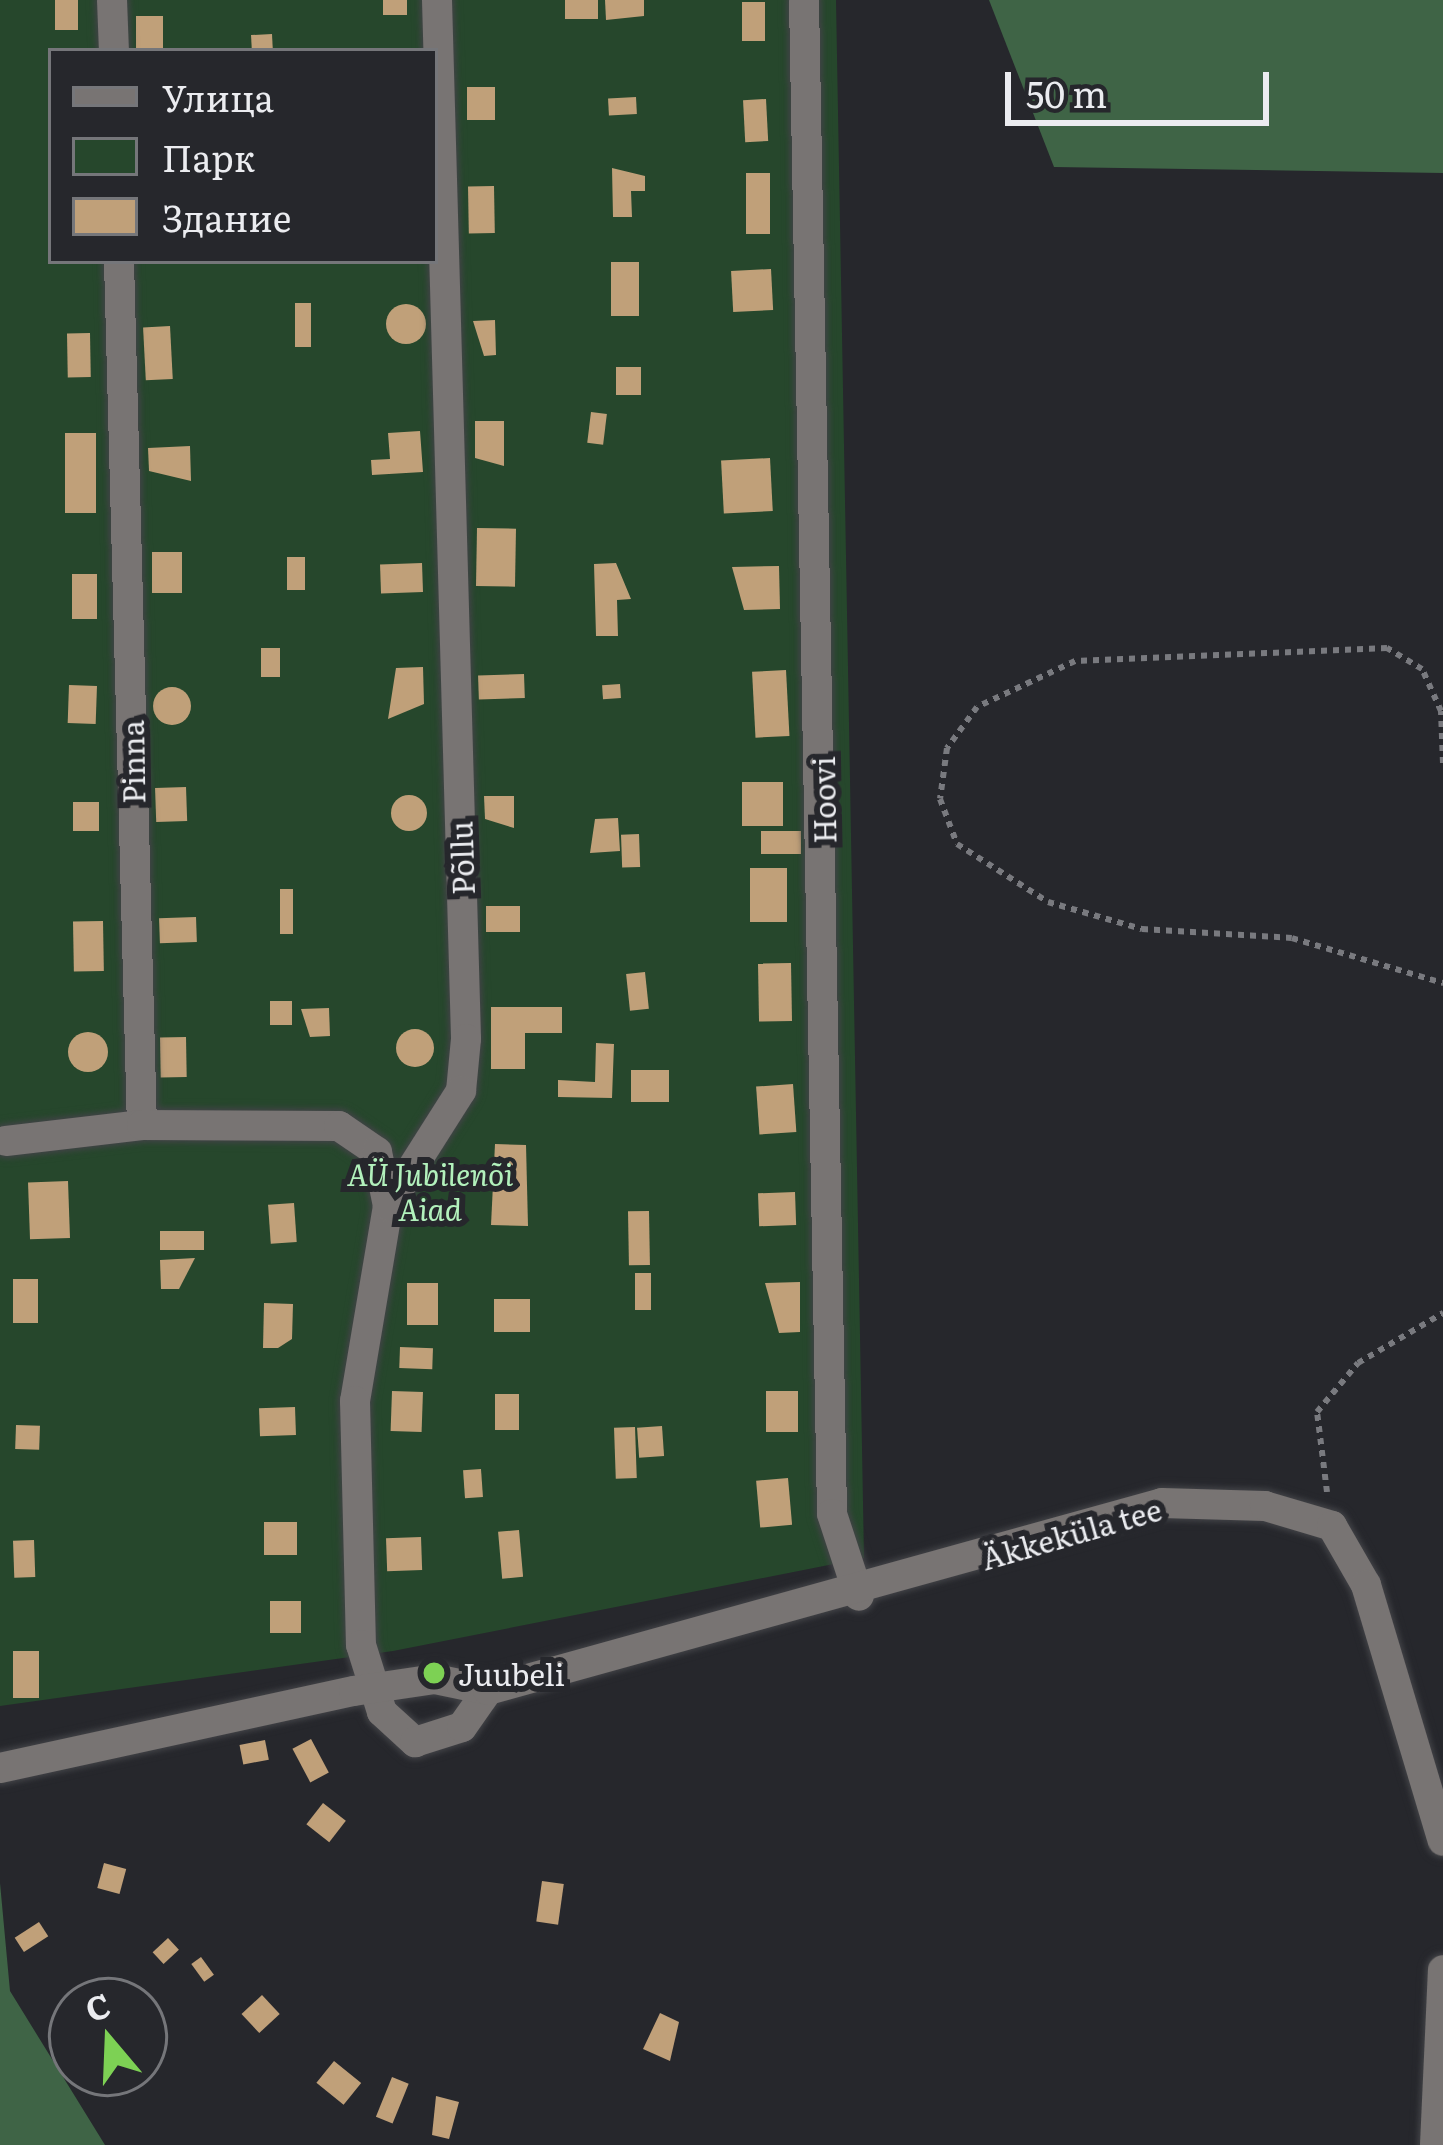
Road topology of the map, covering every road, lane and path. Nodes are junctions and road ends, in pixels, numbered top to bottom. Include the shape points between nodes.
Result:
1 (112, 0) edge
2 (437, 0) edge
3 (804, 0) edge
4 (114, 48) edge
5 (119, 264) edge
6 (1443, 764) edge
7 (1443, 983) edge
8 (142, 1126) junction
9 (5, 1141) dead end
10 (388, 1206) junction
11 (1443, 1313) edge
12 (1332, 1526) junction
13 (860, 1596) junction
14 (373, 1690) junction
15 (488, 1690) junction
16 (0, 1768) edge
17 (1443, 1841) edge
18 (1443, 1970) edge
19 (1435, 2145) edge

1 - 4 street
2 - 10 street, Põllu via 466,1039 461,1091
3 - 13 street, Hoovi via 832,1514
5 - 8 street, Pinna
6 - 7 path via 1441,711 1422,669 1387,648 1075,661 977,707 947,748 940,799 957,844 1048,902 1142,929 1292,938
8 - 9 street
8 - 10 street via 339,1126 377,1152
10 - 14 street, Põllu via 355,1401 361,1645
11 - 12 path via 1358,1363 1317,1412
12 - 13 street, Äkkeküla tee via 1265,1506 1162,1503
12 - 17 street via 1366,1586
13 - 15 street, Äkkeküla tee
14 - 15 street, Äkkeküla tee via 435,1679
14 - 15 street via 415,1742 462,1727
14 - 16 street, Äkkeküla tee
18 - 19 street

